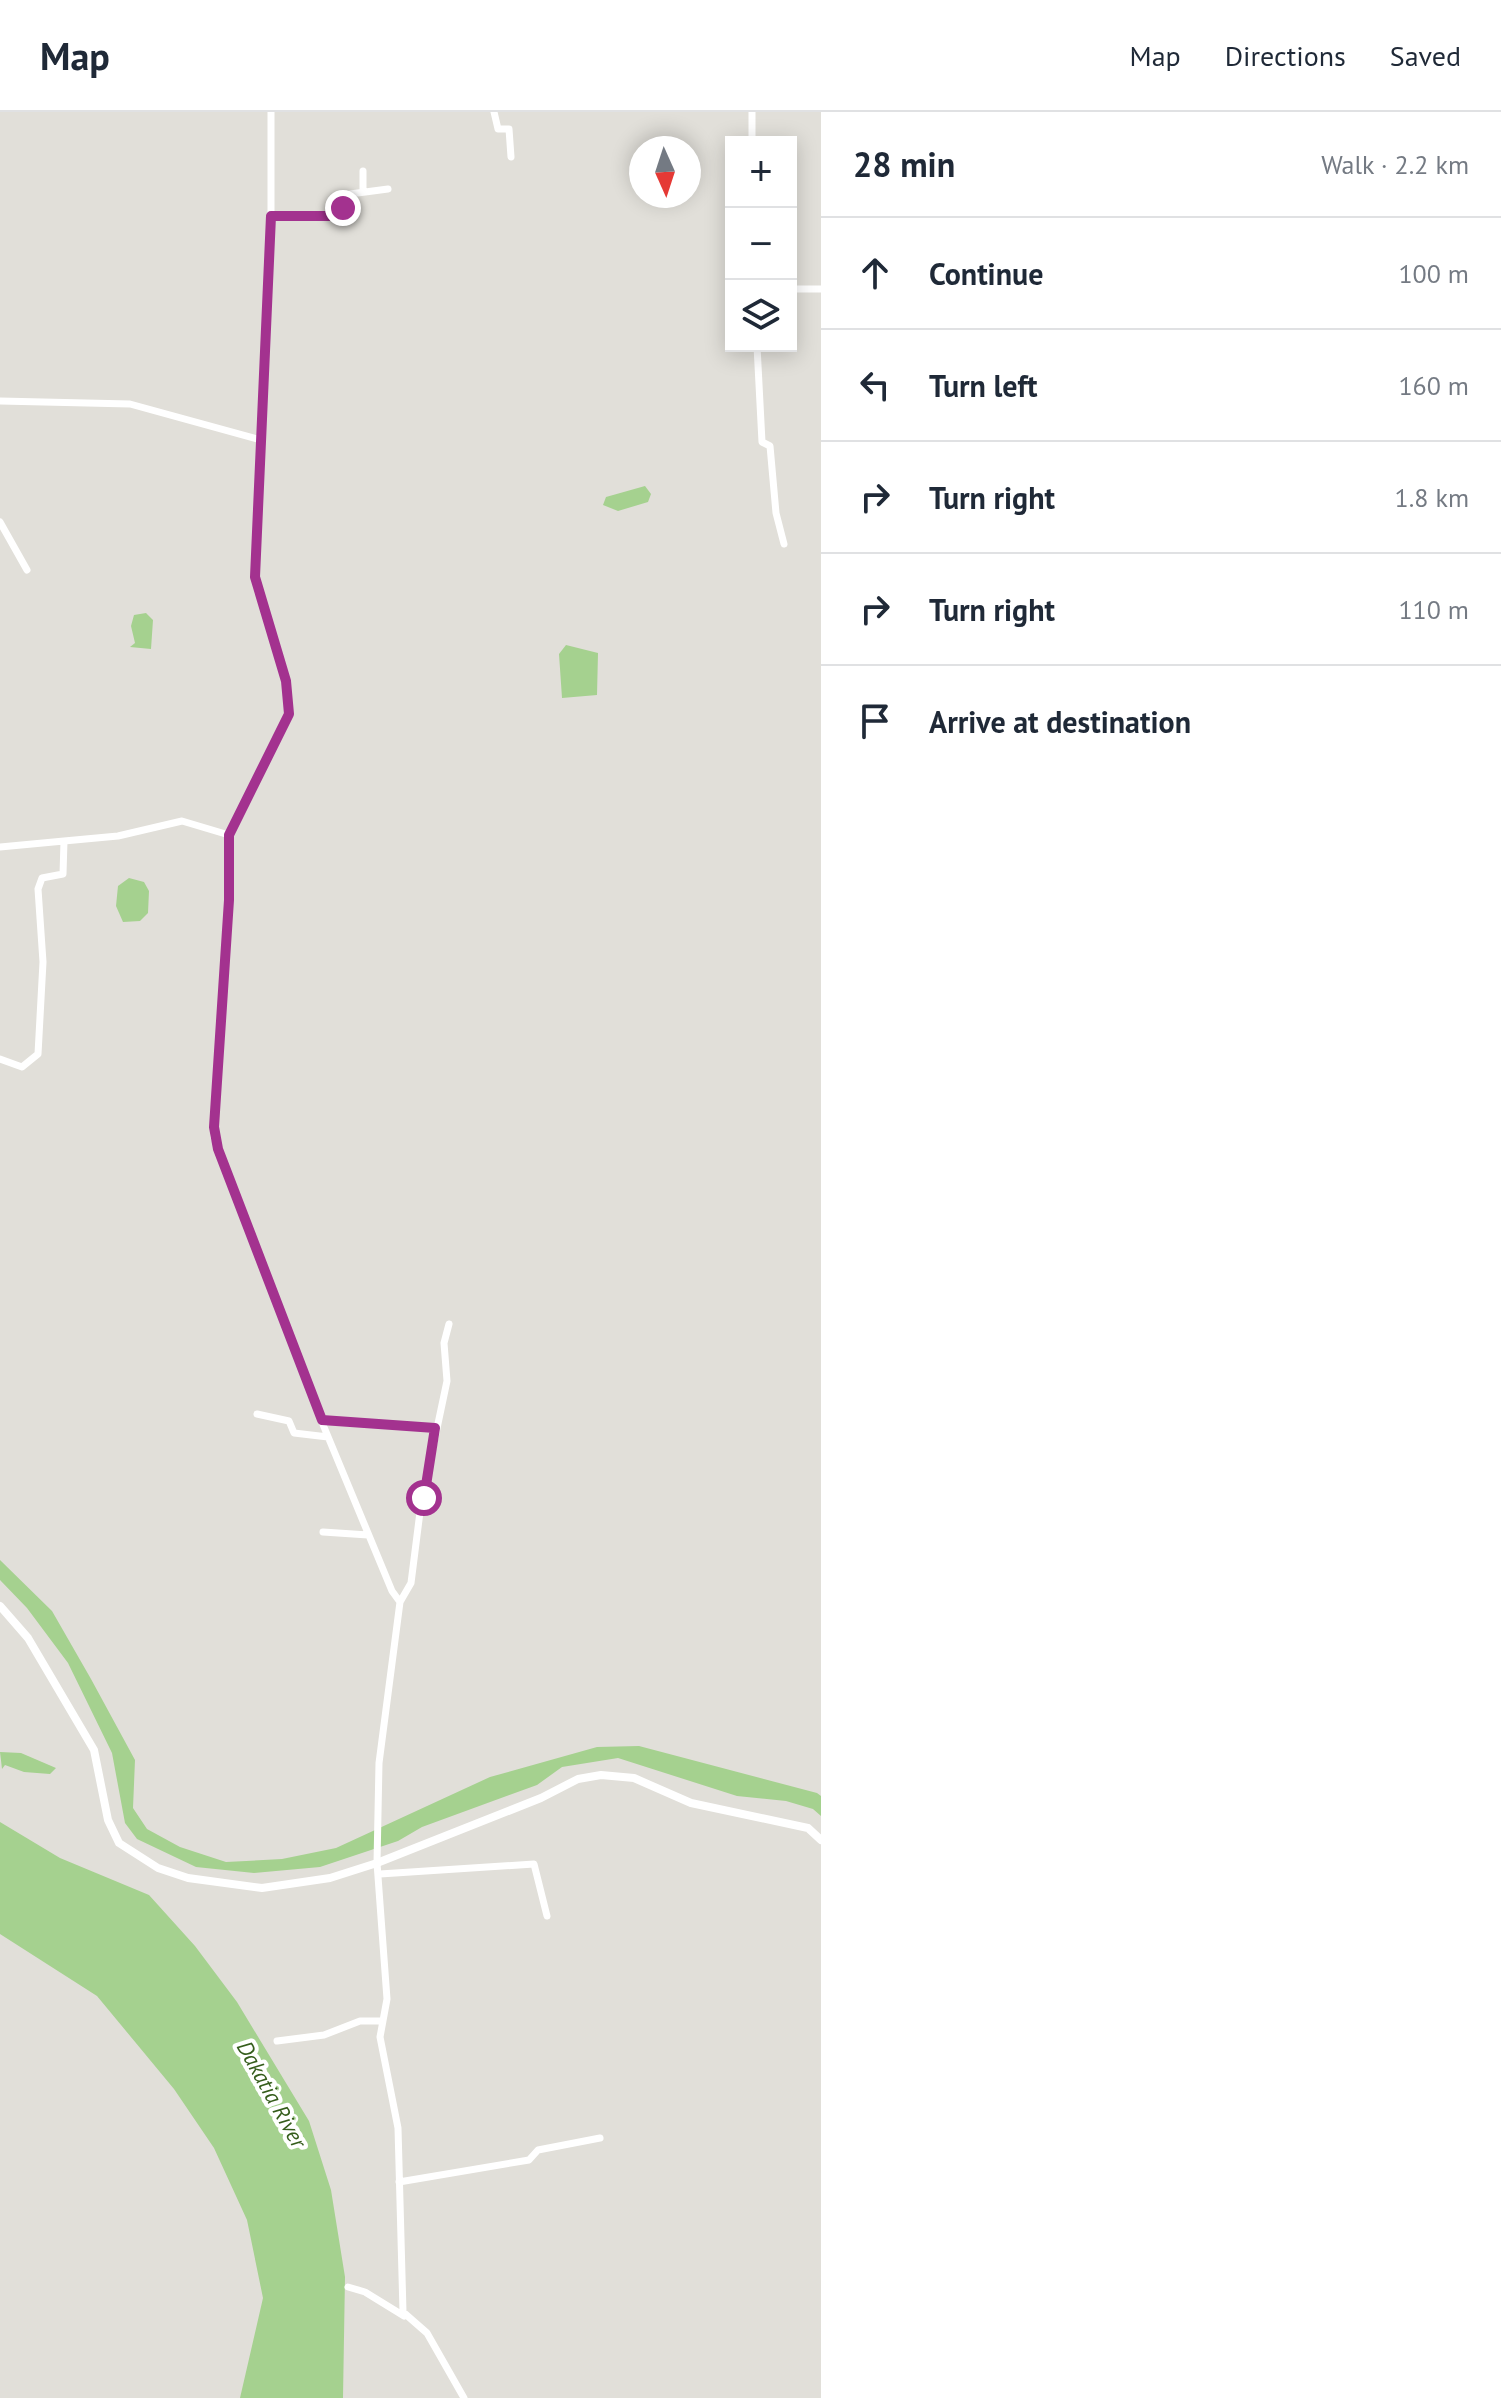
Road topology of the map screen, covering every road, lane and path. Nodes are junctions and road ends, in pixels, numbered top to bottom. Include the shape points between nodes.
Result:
1 (271, 112) edge
2 (494, 112) edge
3 (752, 112) edge
4 (752, 136) edge
5 (511, 157) dead end
6 (363, 171) dead end
7 (388, 189) dead end
8 (363, 190) junction
9 (271, 216) junction
10 (797, 289) edge
11 (821, 289) edge
12 (757, 352) edge
13 (0, 401) edge
14 (261, 440) junction
15 (0, 522) edge
16 (784, 544) dead end
17 (27, 570) dead end
18 (229, 835) junction
19 (64, 841) junction
20 (0, 847) edge
21 (0, 1059) edge
22 (449, 1324) dead end
23 (257, 1414) dead end
24 (322, 1420) junction
25 (435, 1428) junction
26 (328, 1437) junction
27 (323, 1532) dead end
28 (368, 1535) junction
29 (400, 1602) junction
30 (0, 1606) edge
31 (821, 1840) edge
32 (377, 1863) junction
33 (380, 1874) junction
34 (547, 1916) dead end
35 (381, 2021) junction
36 (277, 2041) dead end
37 (600, 2138) dead end
38 (399, 2182) junction
39 (348, 2287) dead end
40 (406, 2318) junction
41 (464, 2398) edge

1 - 9 street
2 - 5 street via 498,129 511,133
3 - 4 street
6 - 8 street
7 - 8 street
8 - 9 street via 350,194 338,215
9 - 14 street
10 - 11 street
12 - 16 street via 762,444 770,446
13 - 14 street via 130,404
14 - 18 street via 255,577 286,681 289,714
15 - 17 street
18 - 19 street via 182,821 118,836
18 - 24 street via 214,1137
19 - 20 street
19 - 21 street via 63,874 42,878 38,889 43,962 38,1054 22,1067
22 - 25 street via 444,1343 448,1368
23 - 26 street via 289,1421 294,1433
24 - 25 street
24 - 26 street
25 - 29 street via 411,1583
26 - 28 street
27 - 28 street
28 - 29 street
29 - 32 street via 379,1763
30 - 32 main road via 28,1638 94,1750 108,1820 119,1843 132,1853 188,1878 253,1887 330,1878
31 - 32 main road via 808,1828 691,1803 612,1774 578,1779
32 - 33 street
33 - 34 street via 534,1864
33 - 35 street via 387,1999
35 - 36 street
35 - 38 street via 398,2128
37 - 38 street via 538,2150 529,2160
38 - 40 street
39 - 40 street
40 - 41 street via 427,2333

